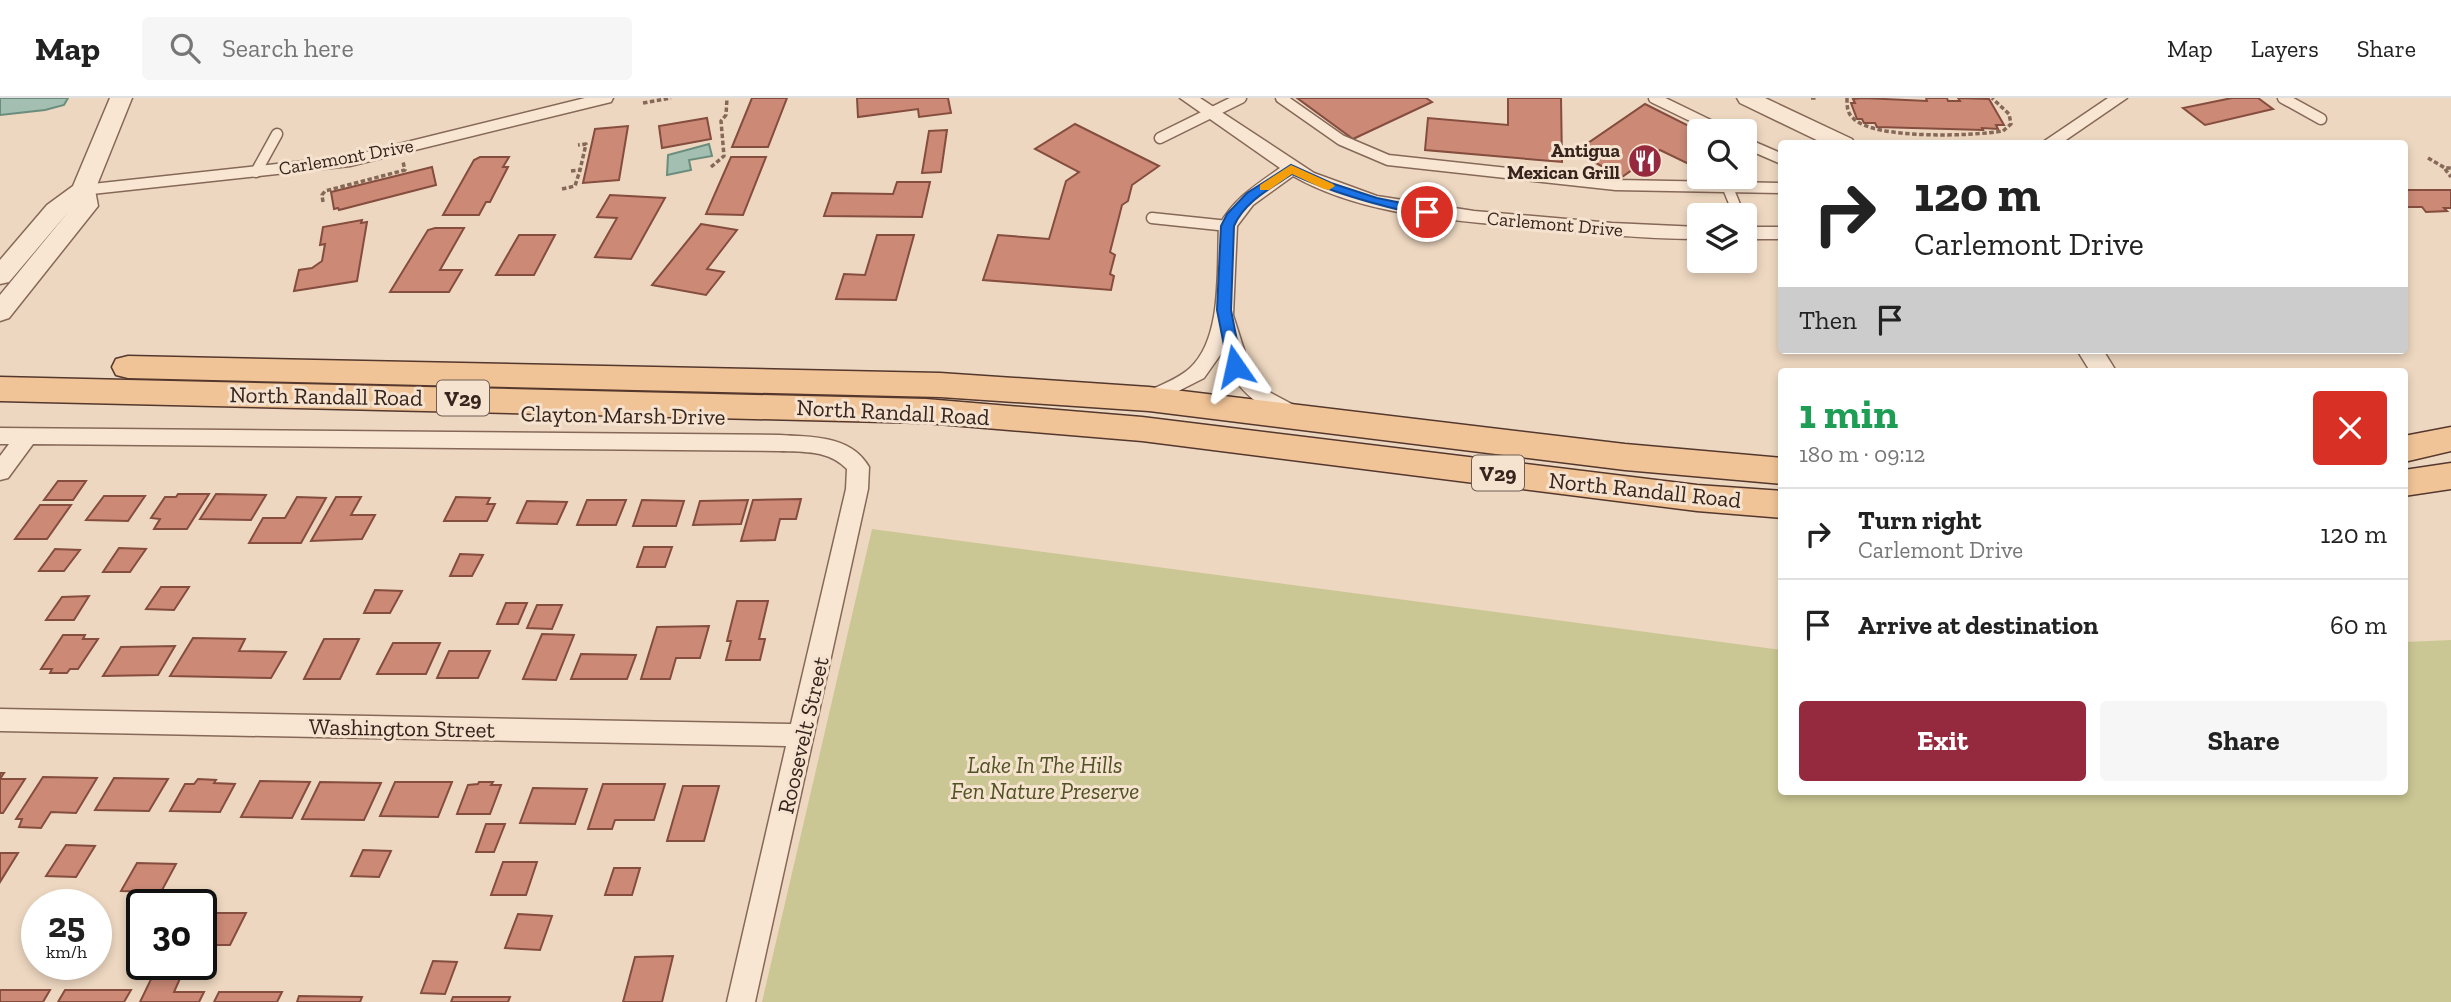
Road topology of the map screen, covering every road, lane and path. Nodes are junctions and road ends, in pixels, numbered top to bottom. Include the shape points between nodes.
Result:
1 (121, 98) edge
2 (605, 98) edge
3 (671, 98) edge
4 (727, 98) edge
5 (1188, 98) edge
6 (1241, 98) edge
7 (1281, 98) edge
8 (1654, 98) edge
9 (1748, 98) edge
10 (1811, 98) edge
11 (1818, 98) edge
12 (1847, 98) edge
13 (1993, 98) edge
14 (2119, 98) edge
15 (2283, 98) edge
16 (643, 103) dead end
17 (1212, 113) junction
18 (1697, 119) edge
19 (2322, 119) dead end
20 (277, 134) dead end
21 (1160, 138) dead end
22 (1836, 140) edge
23 (2054, 140) edge
24 (578, 145) dead end
25 (1757, 148) edge
26 (1778, 157) edge
27 (2428, 158) dead end
28 (403, 161) dead end
29 (711, 167) dead end
30 (1291, 169) junction
31 (2445, 169) junction
32 (580, 170) junction
33 (2451, 170) edge
34 (571, 171) dead end
35 (256, 172) junction
36 (2451, 177) edge
37 (1687, 187) edge
38 (562, 188) dead end
39 (1757, 188) edge
40 (1778, 188) edge
41 (83, 190) junction
42 (323, 202) dead end
43 (1152, 218) dead end
44 (1228, 226) junction
45 (1687, 233) edge
46 (1757, 233) edge
47 (1778, 233) edge
48 (0, 276) edge
49 (1224, 310) junction
50 (0, 312) edge
51 (0, 365) edge
52 (0, 389) edge
53 (1149, 399) junction
54 (1304, 418) junction
55 (0, 436) edge
56 (27, 436) junction
57 (2451, 439) edge
58 (2408, 448) edge
59 (858, 467) joint
60 (1778, 471) edge
61 (0, 472) edge
62 (2451, 476) edge
63 (2408, 482) edge
64 (1778, 505) edge
65 (0, 720) edge
66 (803, 735) junction
67 (741, 1002) edge

1 - 41 street
2 - 35 street, Carlemont Drive via 350,160
3 - 16 path
4 - 29 path via 726,116 721,121 724,156
5 - 17 street, Carlemont Drive
6 - 17 lane
7 - 37 lane via 1341,140 1388,160 1611,185
8 - 18 lane
9 - 22 street
10 - 11 path
12 - 13 path via 1853,120 1886,133 1990,133 2011,124 2009,114
14 - 23 street
15 - 19 lane
17 - 21 lane
17 - 30 street, Carlemont Drive
20 - 35 lane
24 - 32 path via 586,144
25 - 26 lane
27 - 31 path
28 - 42 path via 405,170 325,191
30 - 44 street via 1252,196
30 - 45 street, Carlemont Drive via 1374,201 1427,212
31 - 33 path
31 - 36 path
32 - 34 path
32 - 38 path via 575,186
35 - 41 street, Carlemont Drive
39 - 40 lane
41 - 48 street via 55,210
41 - 50 street via 86,206
43 - 44 lane
44 - 49 street
46 - 47 street
49 - 53 street via 1215,350 1201,368
49 - 54 street via 1235,366 1248,385
51 - 53 main road, North Randall Road / V29 via 846,382
52 - 64 main road, North Randall Road / V29 via 926,411 1142,429
53 - 54 main road, North Randall Road / V29
54 - 60 main road, North Randall Road / V29
55 - 56 street, Clayton Marsh Drive
56 - 59 street, Clayton Marsh Drive via 779,443 831,446 846,453
56 - 61 street
57 - 58 main road
59 - 66 street, Roosevelt Street
62 - 63 main road
65 - 66 street, Washington Street
66 - 67 street, Roosevelt Street

